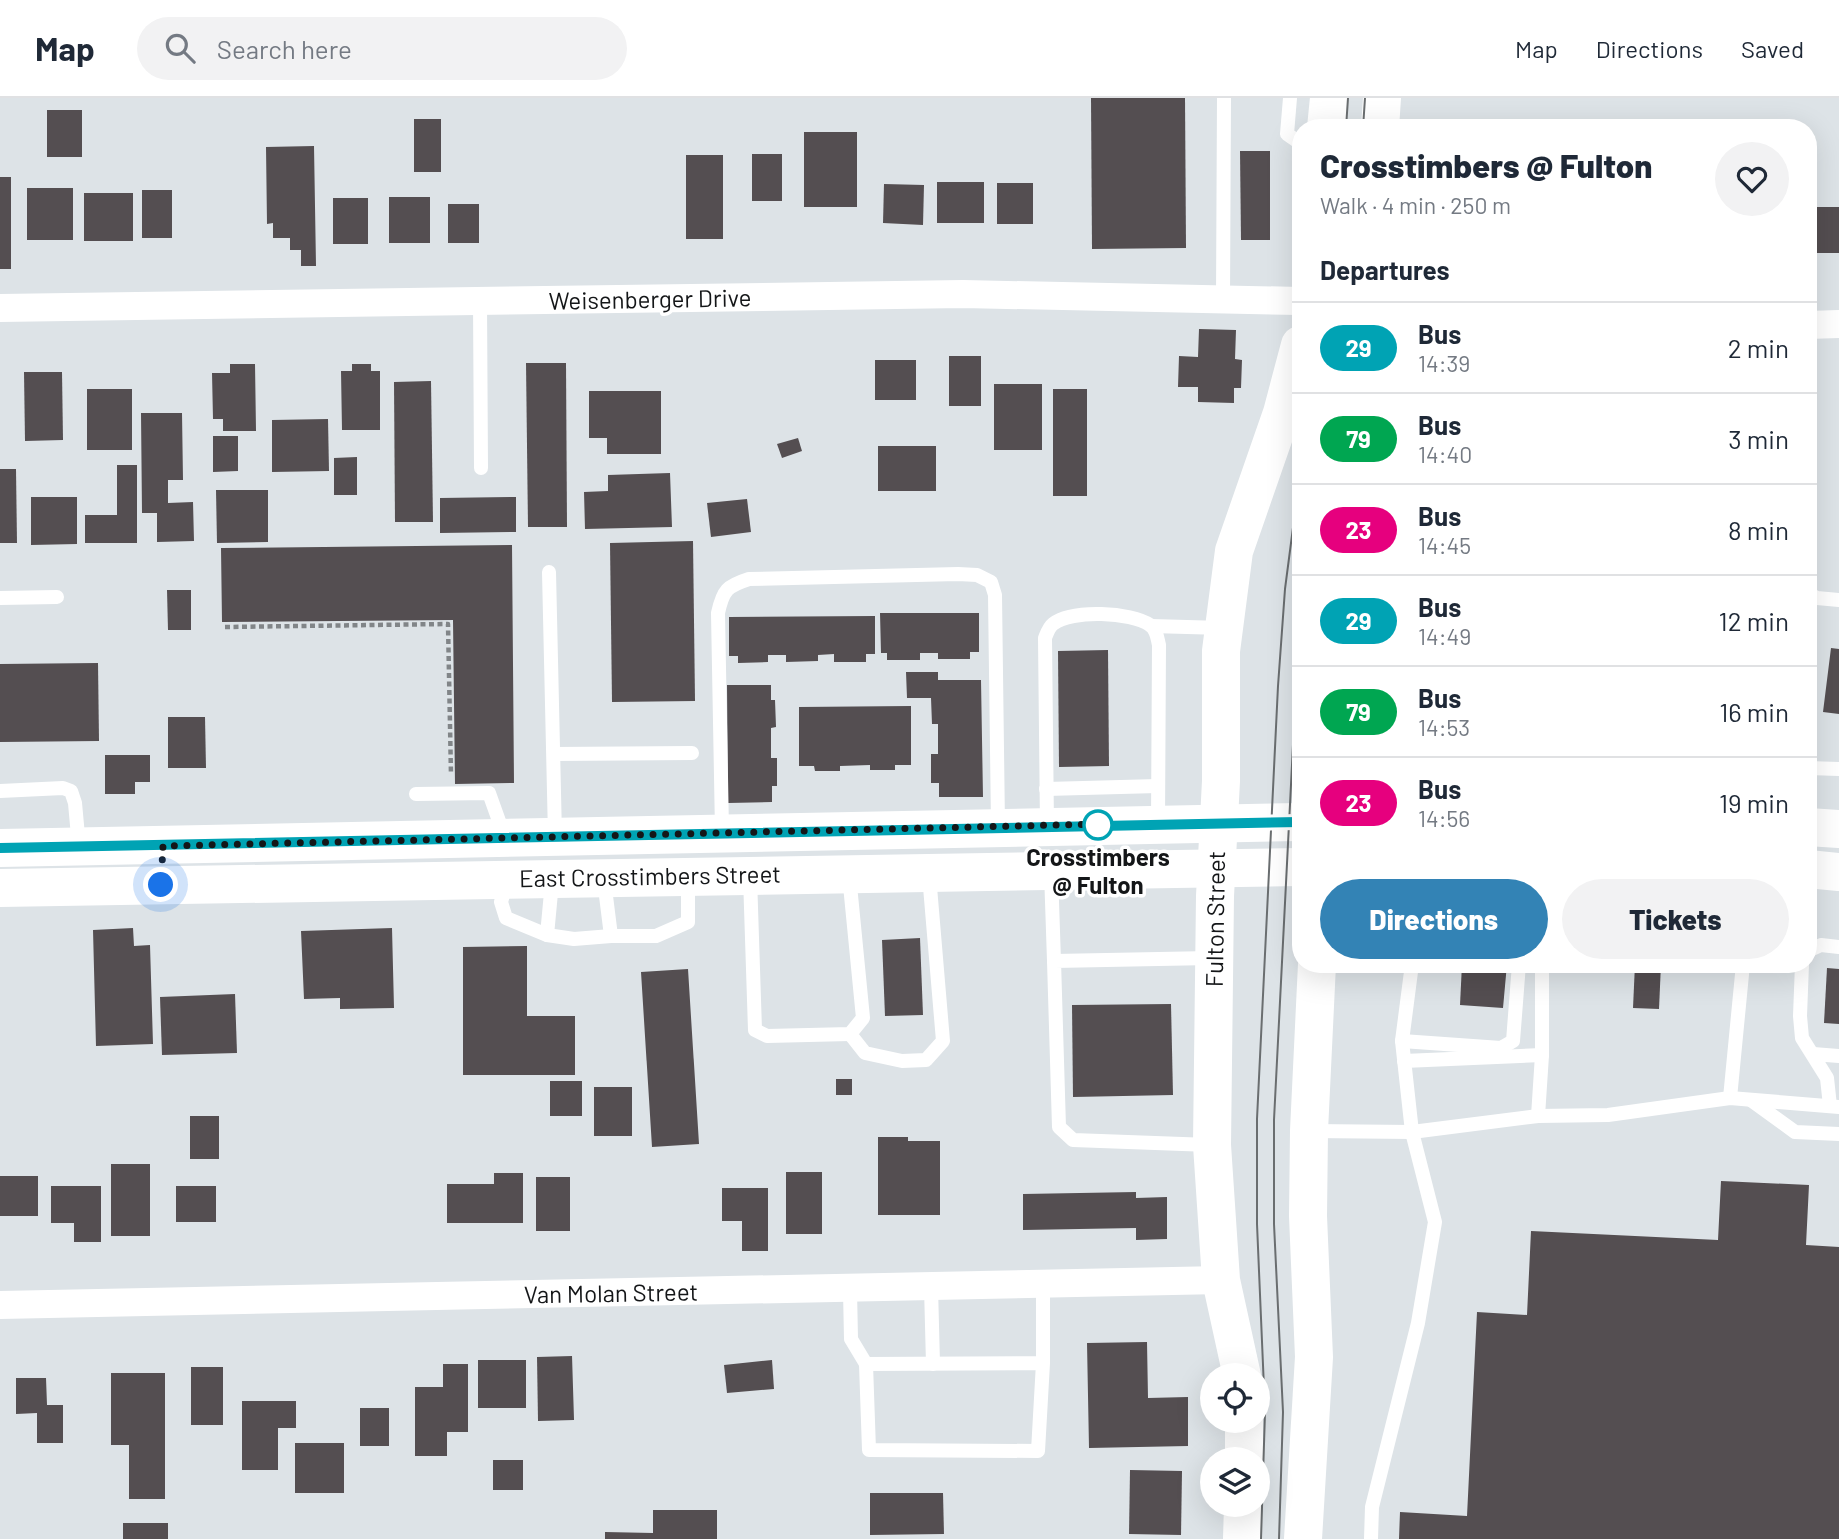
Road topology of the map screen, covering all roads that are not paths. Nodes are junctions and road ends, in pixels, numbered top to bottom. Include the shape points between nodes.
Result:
1 (1224, 98) edge
2 (1290, 98) edge
3 (1329, 98) edge
4 (1382, 98) edge
5 (1327, 119) edge
6 (1381, 119) edge
7 (1292, 137) edge
8 (1223, 299) junction
9 (1292, 301) edge
10 (480, 302) junction
11 (0, 307) edge
12 (1839, 324) edge
13 (1817, 325) edge
14 (1292, 377) edge
15 (481, 468) dead end
16 (549, 572) dead end
17 (57, 597) dead end
18 (0, 598) edge
19 (1817, 598) edge
20 (1839, 600) edge
21 (1151, 626) junction
22 (1224, 628) junction
23 (692, 753) dead end
24 (554, 754) junction
25 (1817, 768) edge
26 (1839, 769) edge
27 (1158, 786) junction
28 (0, 791) edge
29 (416, 794) dead end
30 (1046, 807) junction
31 (1218, 822) junction
32 (1292, 822) edge
33 (1158, 823) junction
34 (998, 827) junction
35 (1817, 828) edge
36 (1839, 829) edge
37 (850, 831) junction
38 (722, 834) junction
39 (555, 838) junction
40 (505, 839) junction
41 (163, 846) junction
42 (79, 847) junction
43 (0, 848) edge
44 (1292, 867) edge
45 (1216, 869) junction
46 (1817, 870) edge
47 (1051, 872) junction
48 (1839, 872) edge
49 (929, 873) junction
50 (849, 875) junction
51 (750, 876) junction
52 (688, 877) junction
53 (604, 878) junction
54 (552, 879) junction
55 (508, 880) junction
56 (161, 885) junction
57 (0, 888) edge
58 (547, 935) junction
59 (611, 936) junction
60 (1817, 947) edge
61 (1839, 947) edge
62 (1214, 958) junction
63 (1054, 961) junction
64 (1317, 973) edge
65 (1411, 973) edge
66 (1518, 973) edge
67 (1542, 973) edge
68 (1742, 973) edge
69 (1802, 973) edge
70 (850, 1034) junction
71 (1402, 1041) junction
72 (1813, 1054) junction
73 (1542, 1055) junction
74 (1839, 1056) edge
75 (1404, 1061) junction
76 (1730, 1098) junction
77 (1751, 1100) junction
78 (1834, 1106) edge
79 (1538, 1116) junction
80 (1309, 1131) junction
81 (1412, 1132) junction
82 (1839, 1134) edge
83 (1212, 1145) junction
84 (1222, 1280) junction
85 (1043, 1284) junction
86 (931, 1287) junction
87 (850, 1290) junction
88 (0, 1305) edge
89 (1043, 1363) junction
90 (1239, 1363) edge
91 (866, 1364) junction
92 (933, 1364) junction
93 (1243, 1517) edge
94 (1242, 1539) edge
95 (1303, 1539) edge
96 (1371, 1539) edge

1 - 8 lane
2 - 7 lane via 1287,134
3 - 5 main road
4 - 6 main road
8 - 9 street, Weisenberger Drive
8 - 10 street, Weisenberger Drive via 963,294
10 - 11 street, Weisenberger Drive
10 - 15 lane
12 - 13 street
14 - 22 main road, Fulton Street via 1234,551
16 - 24 lane
17 - 18 lane
19 - 20 lane
21 - 22 lane
21 - 27 lane via 1159,645
21 - 30 lane via 1107,613 1065,617 1051,625 1045,638
22 - 31 main road, Fulton Street
23 - 24 lane
24 - 39 lane
25 - 26 lane
27 - 30 lane
27 - 33 lane
28 - 42 lane via 71,791
29 - 40 lane via 489,793
30 - 33 main road, East Crosstimbers Street
30 - 34 main road, East Crosstimbers Street
31 - 32 main road, East Crosstimbers Street
31 - 33 main road, East Crosstimbers Street
31 - 45 main road, Fulton Street
34 - 37 main road, East Crosstimbers Street
34 - 38 lane via 995,595 991,582 977,575 958,574 777,578 749,579 731,585 721,596
35 - 36 main road
37 - 38 main road, East Crosstimbers Street
37 - 50 main road
38 - 39 main road, East Crosstimbers Street
39 - 40 main road, East Crosstimbers Street
40 - 41 main road, East Crosstimbers Street
40 - 55 main road
41 - 42 main road, East Crosstimbers Street
41 - 56 main road
42 - 43 main road, East Crosstimbers Street
44 - 45 main road, East Crosstimbers Street
45 - 47 main road, East Crosstimbers Street
45 - 62 main road, Fulton Street
46 - 48 main road
47 - 49 main road, East Crosstimbers Street
47 - 63 lane
49 - 50 main road, East Crosstimbers Street
49 - 70 lane via 943,1041 926,1060 902,1061 865,1053
50 - 51 main road, East Crosstimbers Street
50 - 70 lane via 863,1018
51 - 52 main road, East Crosstimbers Street
51 - 70 lane via 755,1030 767,1036
52 - 53 main road, East Crosstimbers Street
52 - 59 lane via 688,922 656,936
53 - 54 main road, East Crosstimbers Street
53 - 59 lane
54 - 55 main road, East Crosstimbers Street
54 - 58 lane
55 - 56 main road, East Crosstimbers Street
55 - 58 lane via 501,902 506,918
56 - 57 main road, East Crosstimbers Street
58 - 59 lane via 574,939
60 - 61 lane
62 - 63 lane
62 - 83 main road, Fulton Street
63 - 83 lane via 1059,1127 1073,1140
64 - 80 main road
65 - 71 lane
66 - 71 lane via 1513,1041 1501,1048
67 - 73 lane
68 - 76 lane
69 - 72 lane via 1802,1038
71 - 75 lane
72 - 74 lane
72 - 78 lane via 1827,1078
73 - 75 lane
73 - 79 lane
75 - 81 lane
76 - 77 lane
76 - 79 lane via 1608,1115
77 - 78 lane
77 - 82 lane via 1795,1132
79 - 81 lane
80 - 81 lane
80 - 95 main road via 1314,1357
81 - 96 lane via 1435,1222 1418,1324 1372,1507
83 - 84 main road, Fulton Street
84 - 85 street, Van Molan Street
84 - 90 main road, Fulton Street
85 - 86 street, Van Molan Street
85 - 89 lane
86 - 87 street, Van Molan Street
86 - 92 lane
87 - 88 street, Van Molan Street
87 - 91 lane via 851,1339
89 - 91 lane via 1038,1451 869,1450
89 - 92 lane
91 - 92 lane
93 - 94 main road

